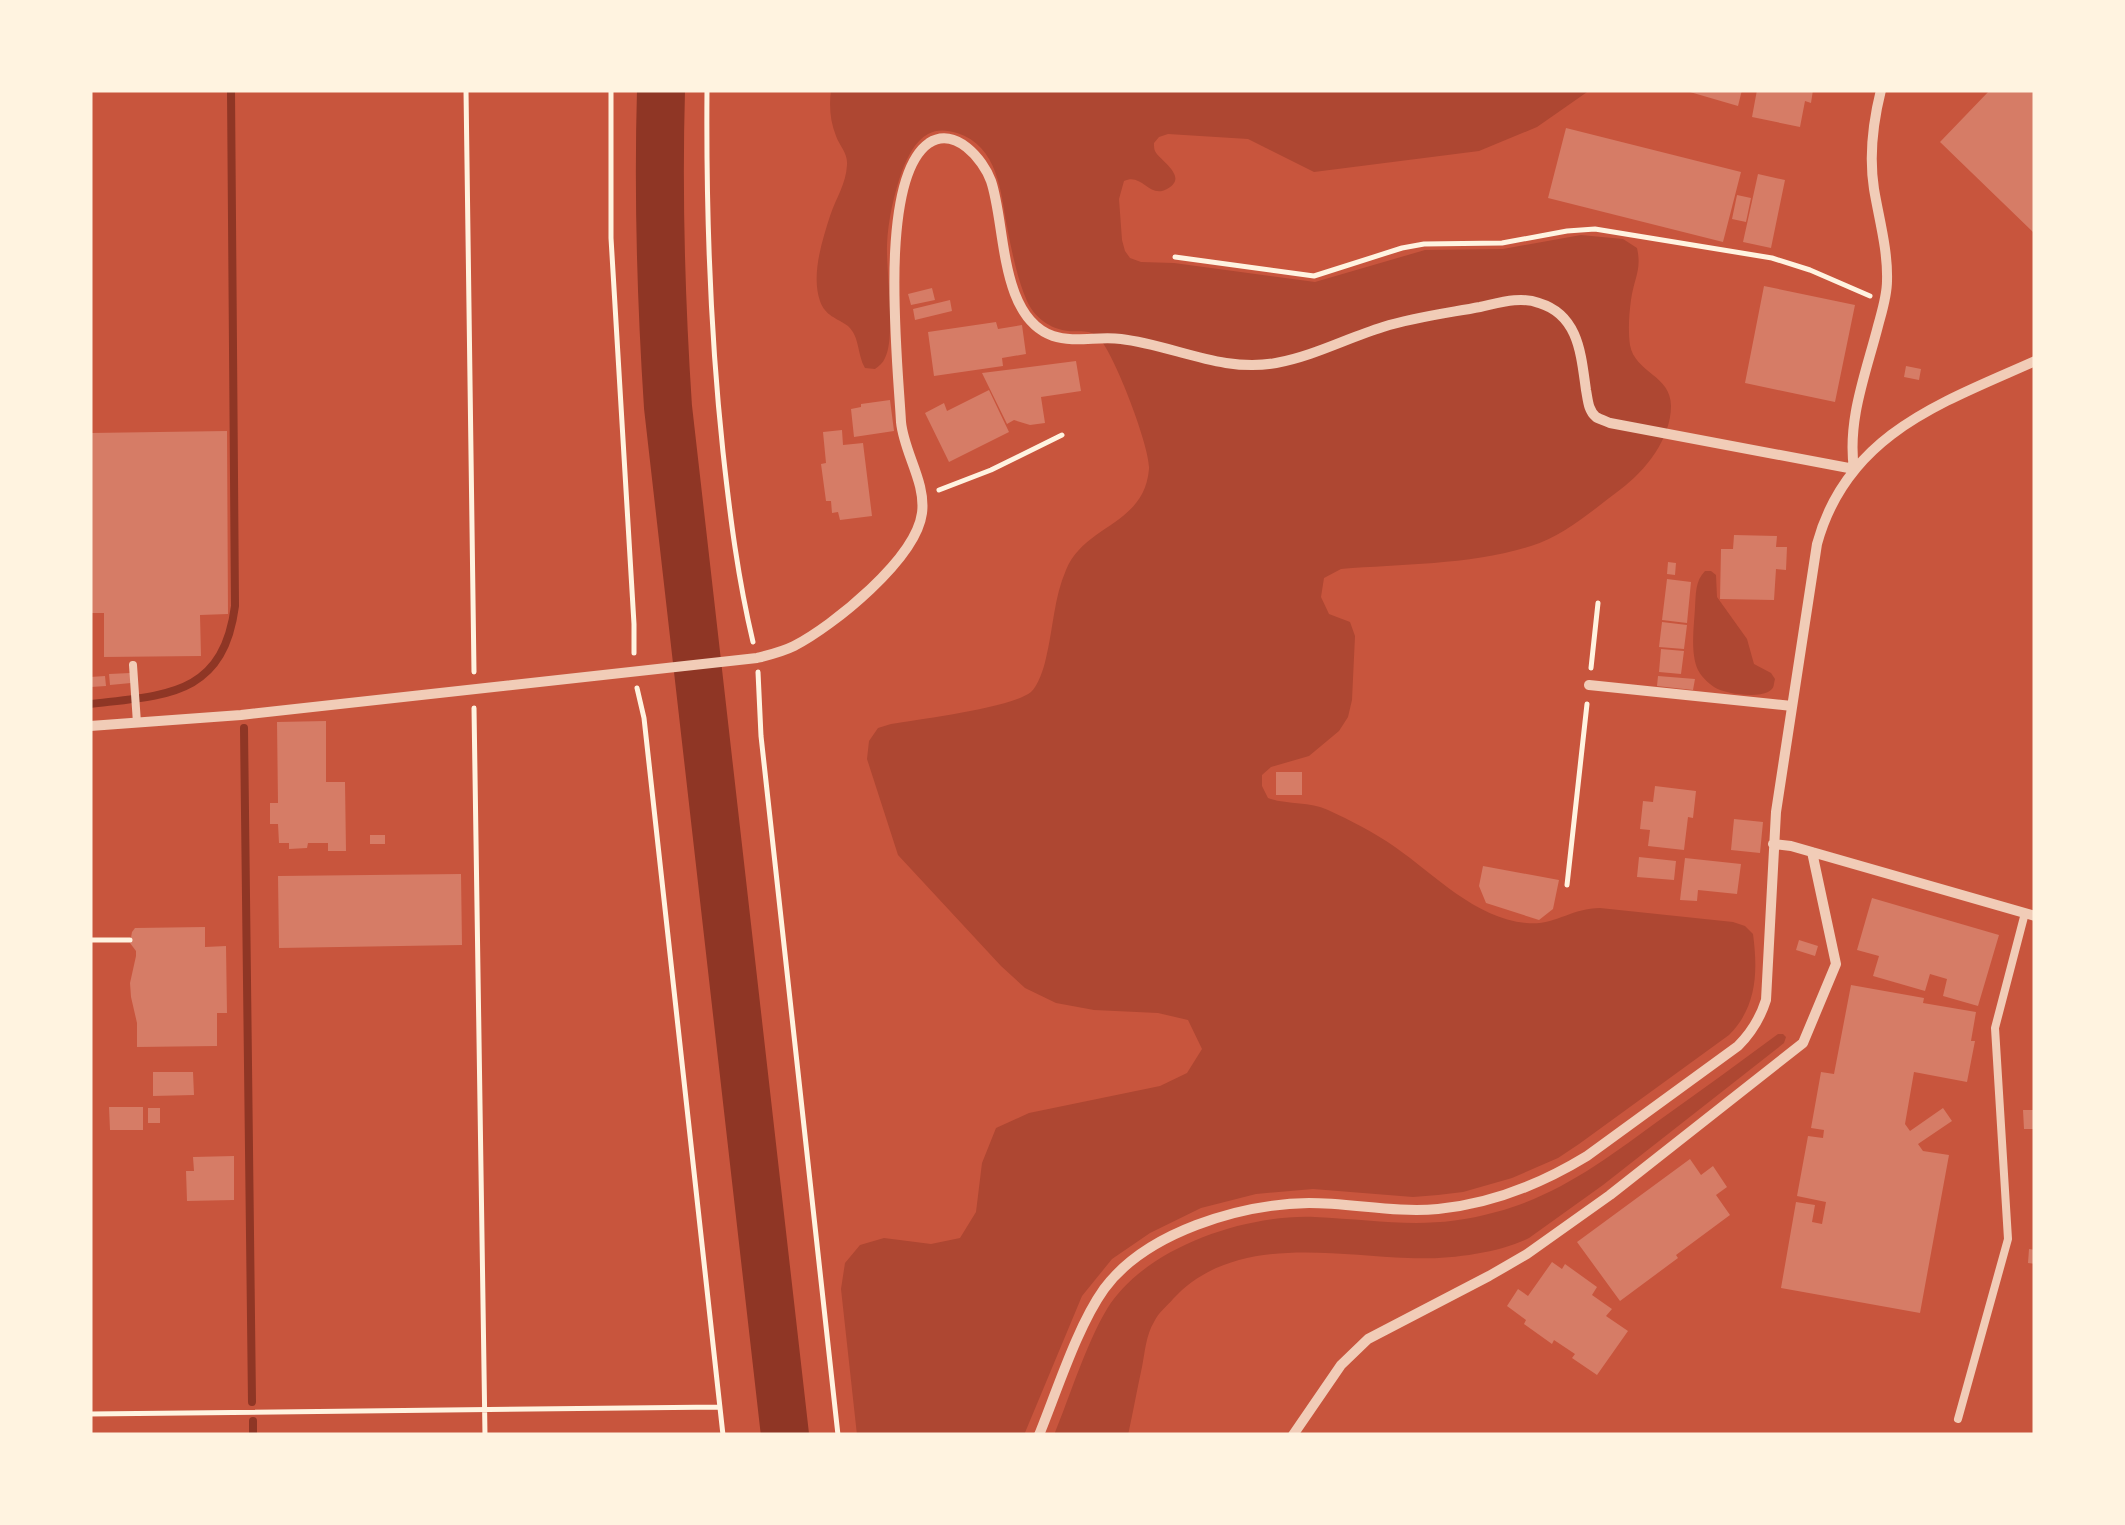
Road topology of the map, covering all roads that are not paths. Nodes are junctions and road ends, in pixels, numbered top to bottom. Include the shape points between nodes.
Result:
1 (1881, 90) edge
2 (2035, 361) edge
3 (1854, 468) junction
4 (133, 665) dead end
5 (1589, 685) road end
6 (1792, 706) junction
7 (137, 723) junction
8 (90, 726) edge
9 (1773, 844) junction
10 (1812, 852) junction
11 (2030, 915) edge
12 (1958, 1419) dead end
13 (1039, 1435) edge
14 (1293, 1435) edge

1 - 3 street via 1872,156 1887,282 1853,421
2 - 3 street via 1910,421
3 - 6 street via 1831,503 1817,544
3 - 7 street via 1597,418 1589,407 1578,340 1569,323 1538,302 1411,320 1272,364 1213,362 1118,338 1053,336 1022,308 984,166 960,142 945,138 930,142 911,168 895,242 902,435 922,496 920,526 871,588 821,630 754,658
4 - 7 lane
5 - 6 street
6 - 9 street
7 - 8 street
9 - 10 street
9 - 13 street via 1766,1000 1738,1046 1587,1156 1516,1192 1440,1209 1259,1207 1157,1245 1121,1270 1094,1304
10 - 11 street
10 - 14 street via 1836,964 1803,1043 1527,1254 1368,1338 1340,1365
11 - 12 lane via 1996,1028 2008,1240

